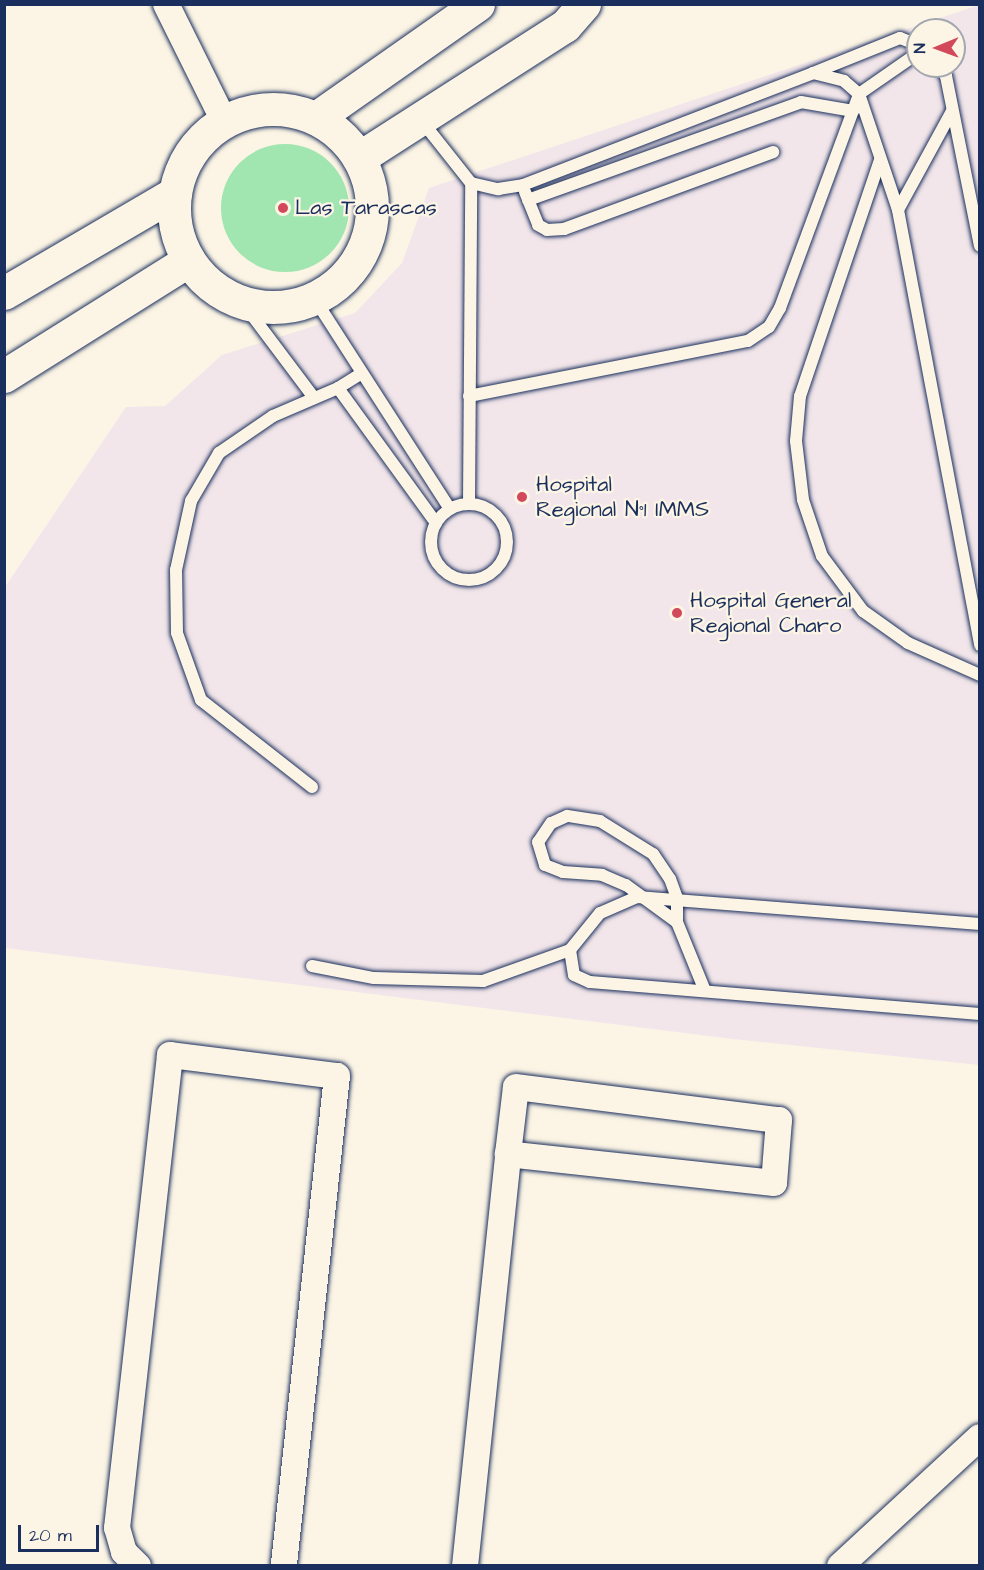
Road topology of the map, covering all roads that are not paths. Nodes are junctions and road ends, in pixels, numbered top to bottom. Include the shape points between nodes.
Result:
1 (166, 4) edge
2 (478, 4) edge
3 (584, 4) edge
4 (906, 40) edge
5 (906, 61) edge
6 (813, 73) junction
7 (946, 78) edge
8 (859, 94) junction
9 (853, 111) junction
10 (952, 111) junction
11 (316, 118) junction
12 (419, 119) junction
13 (224, 121) junction
14 (773, 152) dead end
15 (360, 158) junction
16 (880, 160) junction
17 (471, 183) junction
18 (522, 186) junction
19 (175, 193) junction
20 (528, 200) junction
21 (898, 210) junction
22 (980, 246) edge
23 (189, 260) junction
24 (4, 294) edge
25 (314, 298) junction
26 (242, 302) junction
27 (360, 374) junction
28 (4, 376) edge
29 (338, 388) junction
30 (469, 396) junction
31 (314, 398) junction
32 (469, 504) junction
33 (450, 509) junction
34 (436, 523) junction
35 (980, 645) edge
36 (980, 675) edge
37 (312, 788) dead end
38 (637, 897) junction
39 (677, 898) junction
40 (677, 922) junction
41 (980, 924) edge
42 (570, 950) junction
43 (312, 966) dead end
44 (705, 991) junction
45 (980, 1014) edge
46 (508, 1154) junction
47 (980, 1437) edge
48 (138, 1566) edge
49 (285, 1566) edge
50 (465, 1566) edge
51 (840, 1566) edge

1 - 13 street
2 - 11 street
3 - 12 street via 565,26
4 - 6 lane via 900,38
5 - 8 lane
6 - 8 lane via 844,81
6 - 18 lane
7 - 10 lane
8 - 9 lane
8 - 16 lane
9 - 20 lane via 801,102
9 - 30 lane via 780,308 769,327 748,340
10 - 21 lane
10 - 22 lane
11 - 13 street via 281,108 259,109
11 - 15 street via 335,130
12 - 15 street
12 - 17 lane
13 - 19 street via 199,141 182,169
14 - 20 lane via 564,229 548,230 538,225
15 - 25 street via 372,207 367,240 342,279
16 - 21 lane
16 - 36 lane via 800,396 796,441 803,500 822,556 863,611 908,643
17 - 18 lane via 498,189
17 - 30 lane
18 - 20 lane
19 - 23 street via 177,233
19 - 24 street
21 - 35 lane
23 - 26 street via 206,281
23 - 28 street
25 - 26 street via 281,307
25 - 27 lane
26 - 31 lane
27 - 29 lane
27 - 33 lane
29 - 31 lane
29 - 34 lane
30 - 32 lane
31 - 37 lane via 273,416 219,453 191,501 176,570 177,633 201,699
32 - 33 lane
32 - 34 lane via 492,512 505,532 503,557 487,575 464,580 442,568 431,547
33 - 34 lane
38 - 39 lane
38 - 39 lane via 626,885 602,875 563,872 545,865 538,842 551,823 567,816 600,821 653,854
38 - 40 lane
38 - 42 lane via 600,914
39 - 40 lane
39 - 41 lane
40 - 44 lane
42 - 43 lane via 483,981 374,978
42 - 44 lane via 574,975 590,982
44 - 45 lane
46 - 46 street via 774,1183 779,1120 516,1087
46 - 50 street
47 - 51 street
48 - 49 street via 124,1552 117,1528 170,1055 338,1076

